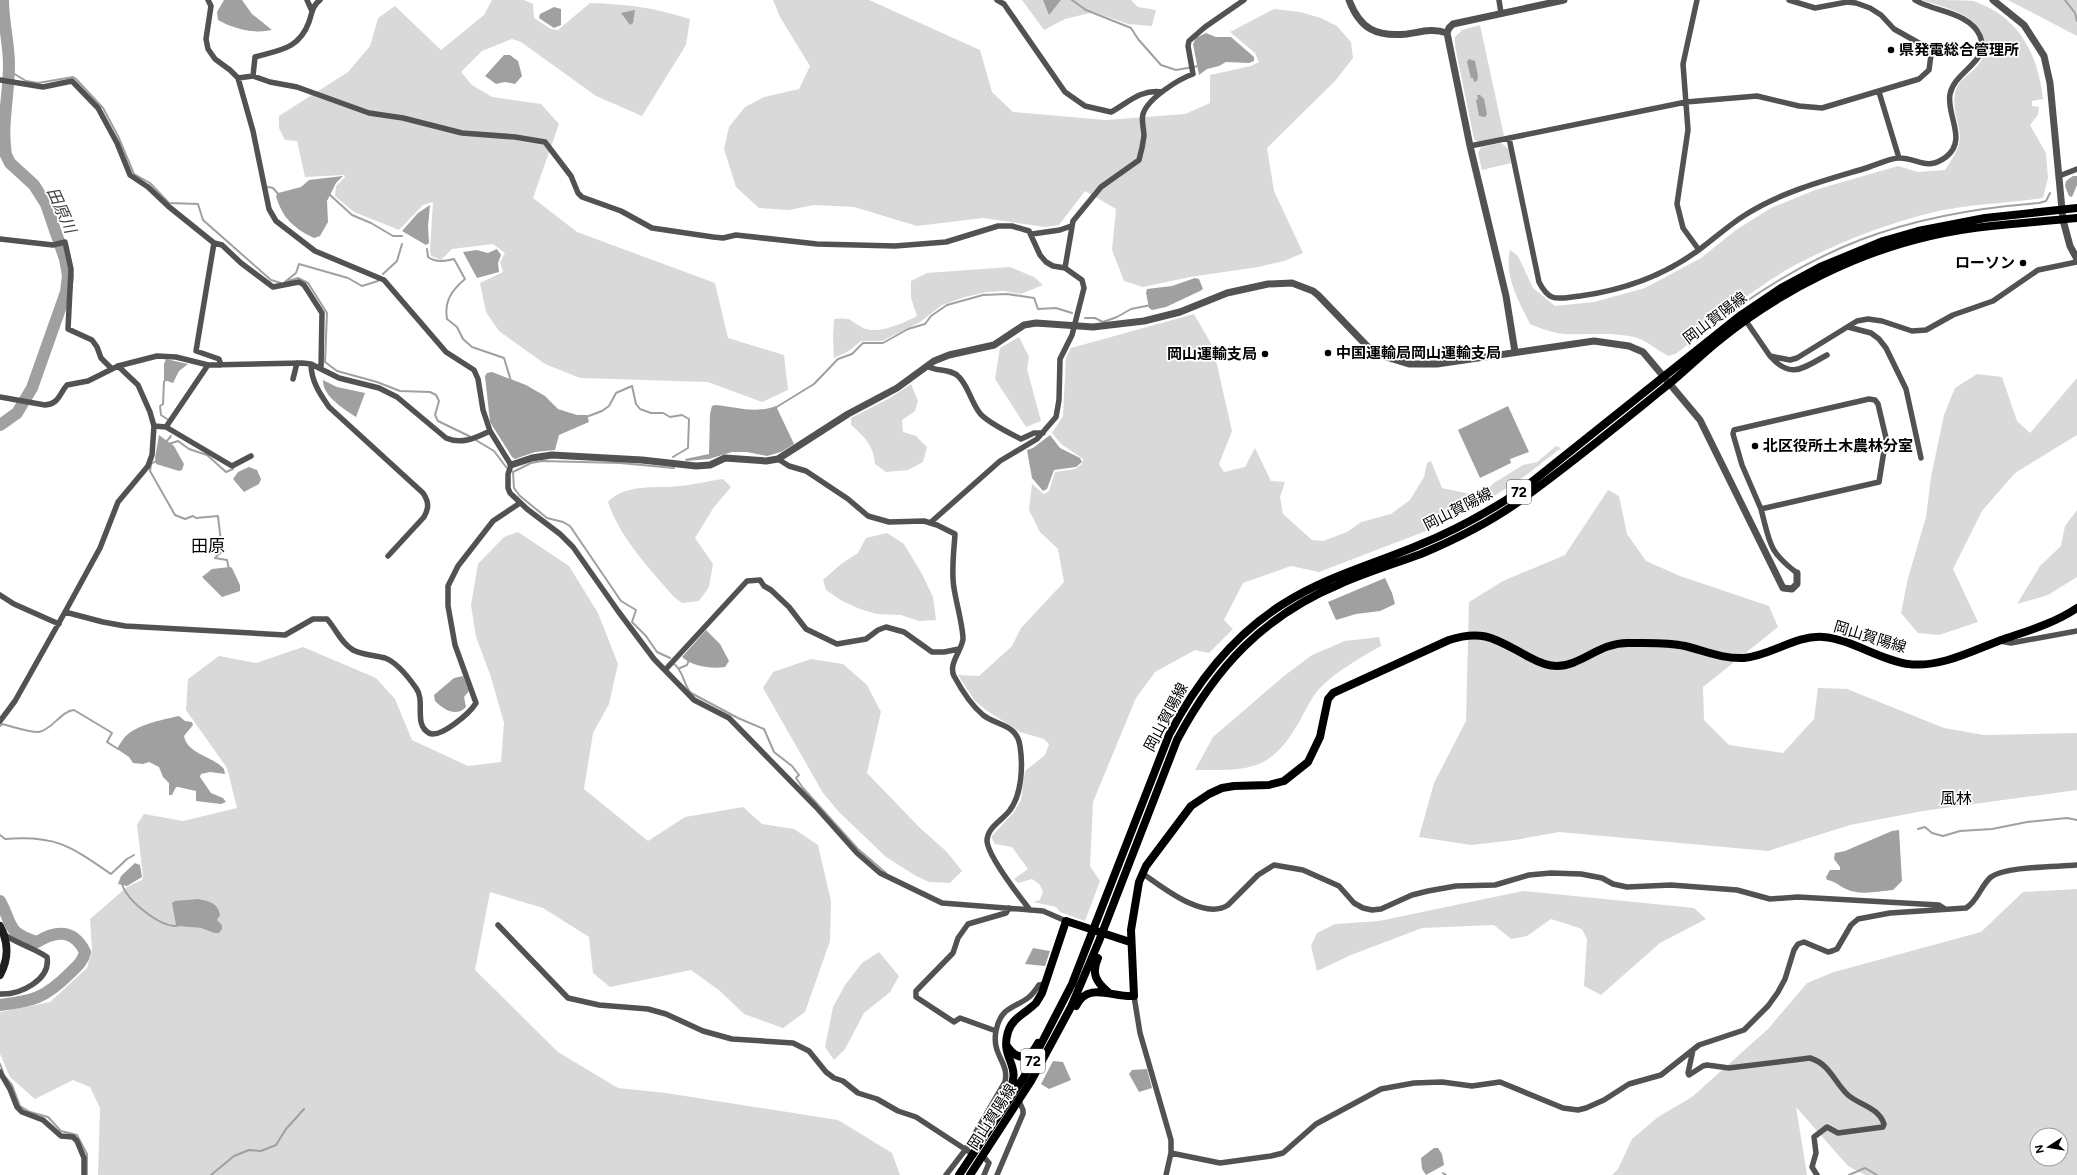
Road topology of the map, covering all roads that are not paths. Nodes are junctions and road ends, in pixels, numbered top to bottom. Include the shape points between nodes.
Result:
1 (210, 0) edge
2 (307, 0) edge
3 (320, 0) edge
4 (997, 0) edge
5 (1244, 0) edge
6 (1349, 0) edge
7 (1499, 0) edge
8 (1564, 0) edge
9 (1697, 0) edge
10 (1788, 0) edge
11 (1914, 0) edge
12 (1994, 0) edge
13 (312, 11) junction
14 (1501, 13) junction
15 (1447, 33) junction
16 (253, 76) junction
17 (238, 78) junction
18 (1, 81) edge
19 (1162, 92) junction
20 (1879, 92) junction
21 (1686, 102) junction
22 (1509, 138) junction
23 (1470, 146) junction
24 (1899, 158) junction
25 (2077, 169) edge
26 (2059, 176) junction
27 (2077, 208) edge
28 (2062, 209) junction
29 (2077, 218) edge
30 (2063, 220) junction
31 (1071, 226) junction
32 (1032, 234) junction
33 (0, 239) edge
34 (214, 243) junction
35 (1699, 250) junction
36 (2077, 261) edge
37 (1065, 268) junction
38 (1746, 322) junction
39 (1074, 327) junction
40 (1848, 327) junction
41 (1515, 352) junction
42 (1827, 355) dead end
43 (1770, 356) junction
44 (297, 363) junction
45 (311, 364) junction
46 (208, 365) junction
47 (221, 365) junction
48 (118, 366) junction
49 (927, 366) junction
50 (111, 368) junction
51 (321, 368) junction
52 (1664, 376) junction
53 (293, 379) dead end
54 (1670, 383) junction
55 (0, 397) edge
56 (154, 426) junction
57 (166, 427) junction
58 (490, 431) junction
59 (1043, 433) junction
60 (251, 456) dead end
61 (1921, 458) dead end
62 (778, 459) junction
63 (509, 468) junction
64 (520, 503) junction
65 (1761, 509) junction
66 (930, 523) junction
67 (388, 556) dead end
68 (1797, 573) joint
69 (0, 595) edge
70 (2077, 608) edge
71 (65, 612) junction
72 (59, 624) junction
73 (2077, 631) edge
74 (2000, 641) junction
75 (959, 648) junction
76 (664, 670) junction
77 (0, 721) edge
78 (2077, 865) edge
79 (1142, 873) junction
80 (1009, 908) junction
81 (1030, 910) junction
82 (1945, 910) junction
83 (1066, 921) junction
84 (498, 925) dead end
85 (0, 926) edge
86 (1102, 928) junction
87 (5, 935) junction
88 (1101, 942) junction
89 (1130, 942) junction
90 (0, 975) edge
91 (1045, 984) junction
92 (1072, 984) junction
93 (1108, 993) junction
94 (0, 994) edge
95 (1134, 996) junction
96 (996, 1031) junction
97 (1006, 1046) junction
98 (1693, 1050) junction
99 (1048, 1052) junction
100 (0, 1072) edge
101 (1019, 1101) junction
102 (980, 1146) junction
103 (966, 1149) junction
104 (1171, 1153) junction
105 (974, 1155) junction
106 (983, 1156) junction
107 (84, 1175) edge
108 (946, 1175) edge
109 (960, 1175) edge
110 (970, 1175) edge
111 (984, 1175) edge
112 (997, 1175) edge
113 (1166, 1175) edge
114 (1817, 1175) edge

1 - 17 street via 211,14 206,39 208,49 215,59
2 - 13 street
3 - 13 street
4 - 19 street via 1004,4 1065,92 1086,106 1111,112 1129,99 1156,91
5 - 19 street via 1189,41 1194,74 1184,77
6 - 15 street via 1361,24 1374,32 1406,34 1430,30
7 - 14 street
8 - 14 street
9 - 21 street via 1683,64
10 - 20 street via 1815,8 1847,2 1863,5 1881,15 1894,29 1926,47 1931,60 1927,74
11 - 24 street via 1970,23 1980,36 1982,47 1979,58 1956,80 1950,94 1957,133 1951,152 1947,157 1932,164
12 - 26 street via 2024,25 2044,56 2050,83
13 - 16 street via 306,29 295,44 287,49 255,57
14 - 15 street via 1454,24
15 - 23 street
16 - 17 street
16 - 32 street via 297,87 369,113 403,118 469,134 545,142 571,176 582,197 621,211 652,228 723,238 736,235 841,245 926,245 946,242 998,226 1012,226
17 - 58 street via 253,131 269,209 276,221 315,251 384,280 446,352 474,370
18 - 34 street via 43,87 72,81 78,85 98,108 117,143 130,175
19 - 31 street via 1144,113 1144,136 1139,160 1101,187
20 - 21 street via 1822,108 1800,106 1757,96
20 - 24 street
21 - 22 street
21 - 35 street via 1688,130 1677,204 1683,228
22 - 23 street
22 - 35 street via 1539,282 1545,293 1554,298 1623,288 1667,271
23 - 41 street via 1506,296
24 - 35 street via 1812,185 1763,204 1744,215
25 - 26 street
26 - 28 street
27 - 28 main road, 岡山賀陽線 / 72
28 - 30 street
28 - 52 main road, 岡山賀陽線 / 72 via 1951,224 1883,241 1852,253 1781,288 1741,315
29 - 30 main road, 岡山賀陽線 / 72
30 - 36 street
30 - 38 main road, 岡山賀陽線 / 72 via 1957,231 1888,248 1821,275 1782,297
31 - 32 street
31 - 37 street
32 - 37 street via 1040,255 1046,262
33 - 50 street via 53,244 64,242 71,269 68,329 92,340 101,358
34 - 47 street via 196,351 215,356
34 - 51 street via 222,245 273,287 299,282 304,285 322,313
36 - 40 street via 2038,270 1994,301 1953,315 1926,330 1912,332 1882,321 1868,319 1857,321
37 - 39 street via 1082,280 1084,288
38 - 43 street
38 - 54 main road, 岡山賀陽線 / 72 via 1723,337
39 - 41 street via 1144,321 1180,312 1238,290 1268,284 1292,283 1313,291 1367,346 1395,360 1424,365
39 - 49 street via 1036,323 1024,325 994,345 949,355
39 - 59 street via 1060,359 1056,417
40 - 43 street via 1797,358 1790,360
40 - 61 street via 1871,333 1886,348 1906,389
41 - 52 street via 1594,341 1622,344 1643,352
42 - 43 street via 1798,370 1779,366
44 - 45 street
44 - 47 street
44 - 53 street
45 - 51 street
45 - 67 street via 311,374 328,407 424,493 428,500 428,509 424,517
46 - 47 street
46 - 48 street via 176,356 157,356
46 - 57 street
48 - 50 street
48 - 56 street via 138,385
49 - 59 street via 958,376 979,413 1009,433 1021,439 1034,433
49 - 62 street via 897,388 848,414
50 - 55 street via 88,381 67,385 57,401 51,404
51 - 58 street via 339,378 379,388 396,397 446,438 459,441 473,439
52 - 54 street
52 - 86 main road, 岡山賀陽線 / 72 via 1523,489 1486,513 1310,590 1283,604 1238,639 1202,680 1169,735
54 - 68 street via 1700,420 1783,588 1792,589 1797,584
54 - 86 main road, 岡山賀陽線 / 72 via 1528,495 1492,519 1422,553 1313,597 1262,630 1244,645 1210,685 1177,740
56 - 57 street
56 - 71 street via 152,454 148,466 118,502 100,548
57 - 60 street via 232,466
58 - 63 street
59 - 66 street via 1037,440 1000,461
62 - 63 street via 766,461 725,458 696,466 642,460 552,456 532,458
62 - 66 street via 789,466 806,471 848,499 868,516 889,522
63 - 64 street via 508,488
64 - 71 street via 493,521 451,576 447,594 450,624 457,654 476,703 454,724 434,734 428,733 421,721 422,698 417,689 396,666 387,659 354,651 345,644 327,619 313,619 280,636 255,632 125,626
64 - 76 street via 574,547 641,644
65 - 65 street via 1879,482 1886,438 1875,400 1869,399 1734,430 1742,465
65 - 68 street via 1773,551
66 - 75 street via 955,534 953,586 963,639
69 - 72 street
70 - 74 main road, 岡山賀陽線 via 2052,623
71 - 72 street
72 - 77 street via 15,701
73 - 74 street via 2010,643
74 - 79 main road, 岡山賀陽線 via 1951,659 1927,664 1893,661 1825,637 1799,640 1744,658 1729,658 1684,646 1627,643 1605,646 1570,664 1558,666 1547,665 1487,636 1461,636 1333,693 1328,699 1320,737 1308,762 1284,781 1269,785 1228,787 1209,794 1191,806
75 - 76 street via 932,652 904,632 886,627 866,639 837,644 806,629 789,607 760,580 747,581
75 - 81 street via 953,674 974,706 984,716 1006,725 1018,738 1022,764 1017,795 1011,810 990,830 988,842 997,862
76 - 80 street via 694,700 729,718 857,853 880,873 942,903
78 - 82 street via 2002,872 1990,878 1972,904 1966,908
79 - 82 street via 1180,899 1195,906 1215,909 1228,905 1258,875 1274,865 1303,870 1339,886 1354,903 1372,910 1428,891 1456,886 1495,885 1529,875 1551,873 1581,874 1627,887 1671,886 1737,890 1770,899 1798,897 1938,904
79 - 89 main road, 岡山賀陽線
80 - 81 street
80 - 96 street via 1006,914 968,924 958,938 953,953 916,991 916,997 954,1022 960,1018
81 - 83 street via 1043,911
82 - 98 street via 1890,913 1858,919 1851,925 1837,949 1828,952 1804,942 1798,944 1778,992 1755,1020 1739,1033 1706,1043
83 - 89 main road
83 - 91 main road, 岡山賀陽線 / 72
84 - 103 street via 568,998 599,1005 648,1009 666,1014 703,1031 732,1039 797,1045 809,1051 826,1072 858,1093 877,1099 898,1112 916,1117
85 - 87 main road
86 - 88 main road, 岡山賀陽線 / 72
86 - 92 main road, 岡山賀陽線 / 72 via 1091,938
87 - 90 main road via 8,949
87 - 94 street via 47,957 48,964 45,973 27,988 11,994
88 - 93 main road, 岡山賀陽線 / 72 via 1094,973
88 - 99 main road, 岡山賀陽線 / 72
89 - 95 main road, 岡山賀陽線
91 - 96 street via 1039,985 1030,997 1004,1013
91 - 97 main road, 岡山賀陽線 / 72 via 1036,1003 1012,1022
92 - 97 main road, 岡山賀陽線 / 72 via 1061,997 1035,1048 1028,1056 1015,1056
92 - 102 main road, 岡山賀陽線 / 72 via 1024,1077
93 - 95 main road, 岡山賀陽線 / 72 via 1123,997
93 - 99 main road, 岡山賀陽線 / 72 via 1094,991 1084,994 1056,1045
95 - 104 street via 1140,1033 1171,1140
96 - 103 street via 997,1050 1007,1074 1005,1082
97 - 102 main road, 岡山賀陽線 / 72 via 1006,1053 1015,1073 1013,1083 992,1118
98 - 104 street via 1661,1075 1630,1084 1604,1100 1578,1110 1563,1108 1500,1082 1472,1086 1442,1082 1414,1083 1382,1089 1316,1124 1282,1153 1220,1163
98 - 114 street via 1689,1075 1707,1065 1729,1068 1810,1058 1817,1060 1830,1071 1848,1095 1877,1113 1883,1127 1838,1133 1827,1127 1815,1135 1816,1158 1812,1167
99 - 101 main road, 岡山賀陽線 / 72
100 - 107 street via 22,1112 43,1120 61,1136 73,1137 84,1158
101 - 106 main road, 岡山賀陽線 / 72
101 - 112 street via 1024,1110 1023,1114
102 - 105 main road, 岡山賀陽線 / 72
103 - 105 street
103 - 108 street
104 - 113 street
105 - 109 main road, 岡山賀陽線 / 72
106 - 110 main road, 岡山賀陽線 / 72
106 - 111 street via 989,1163

